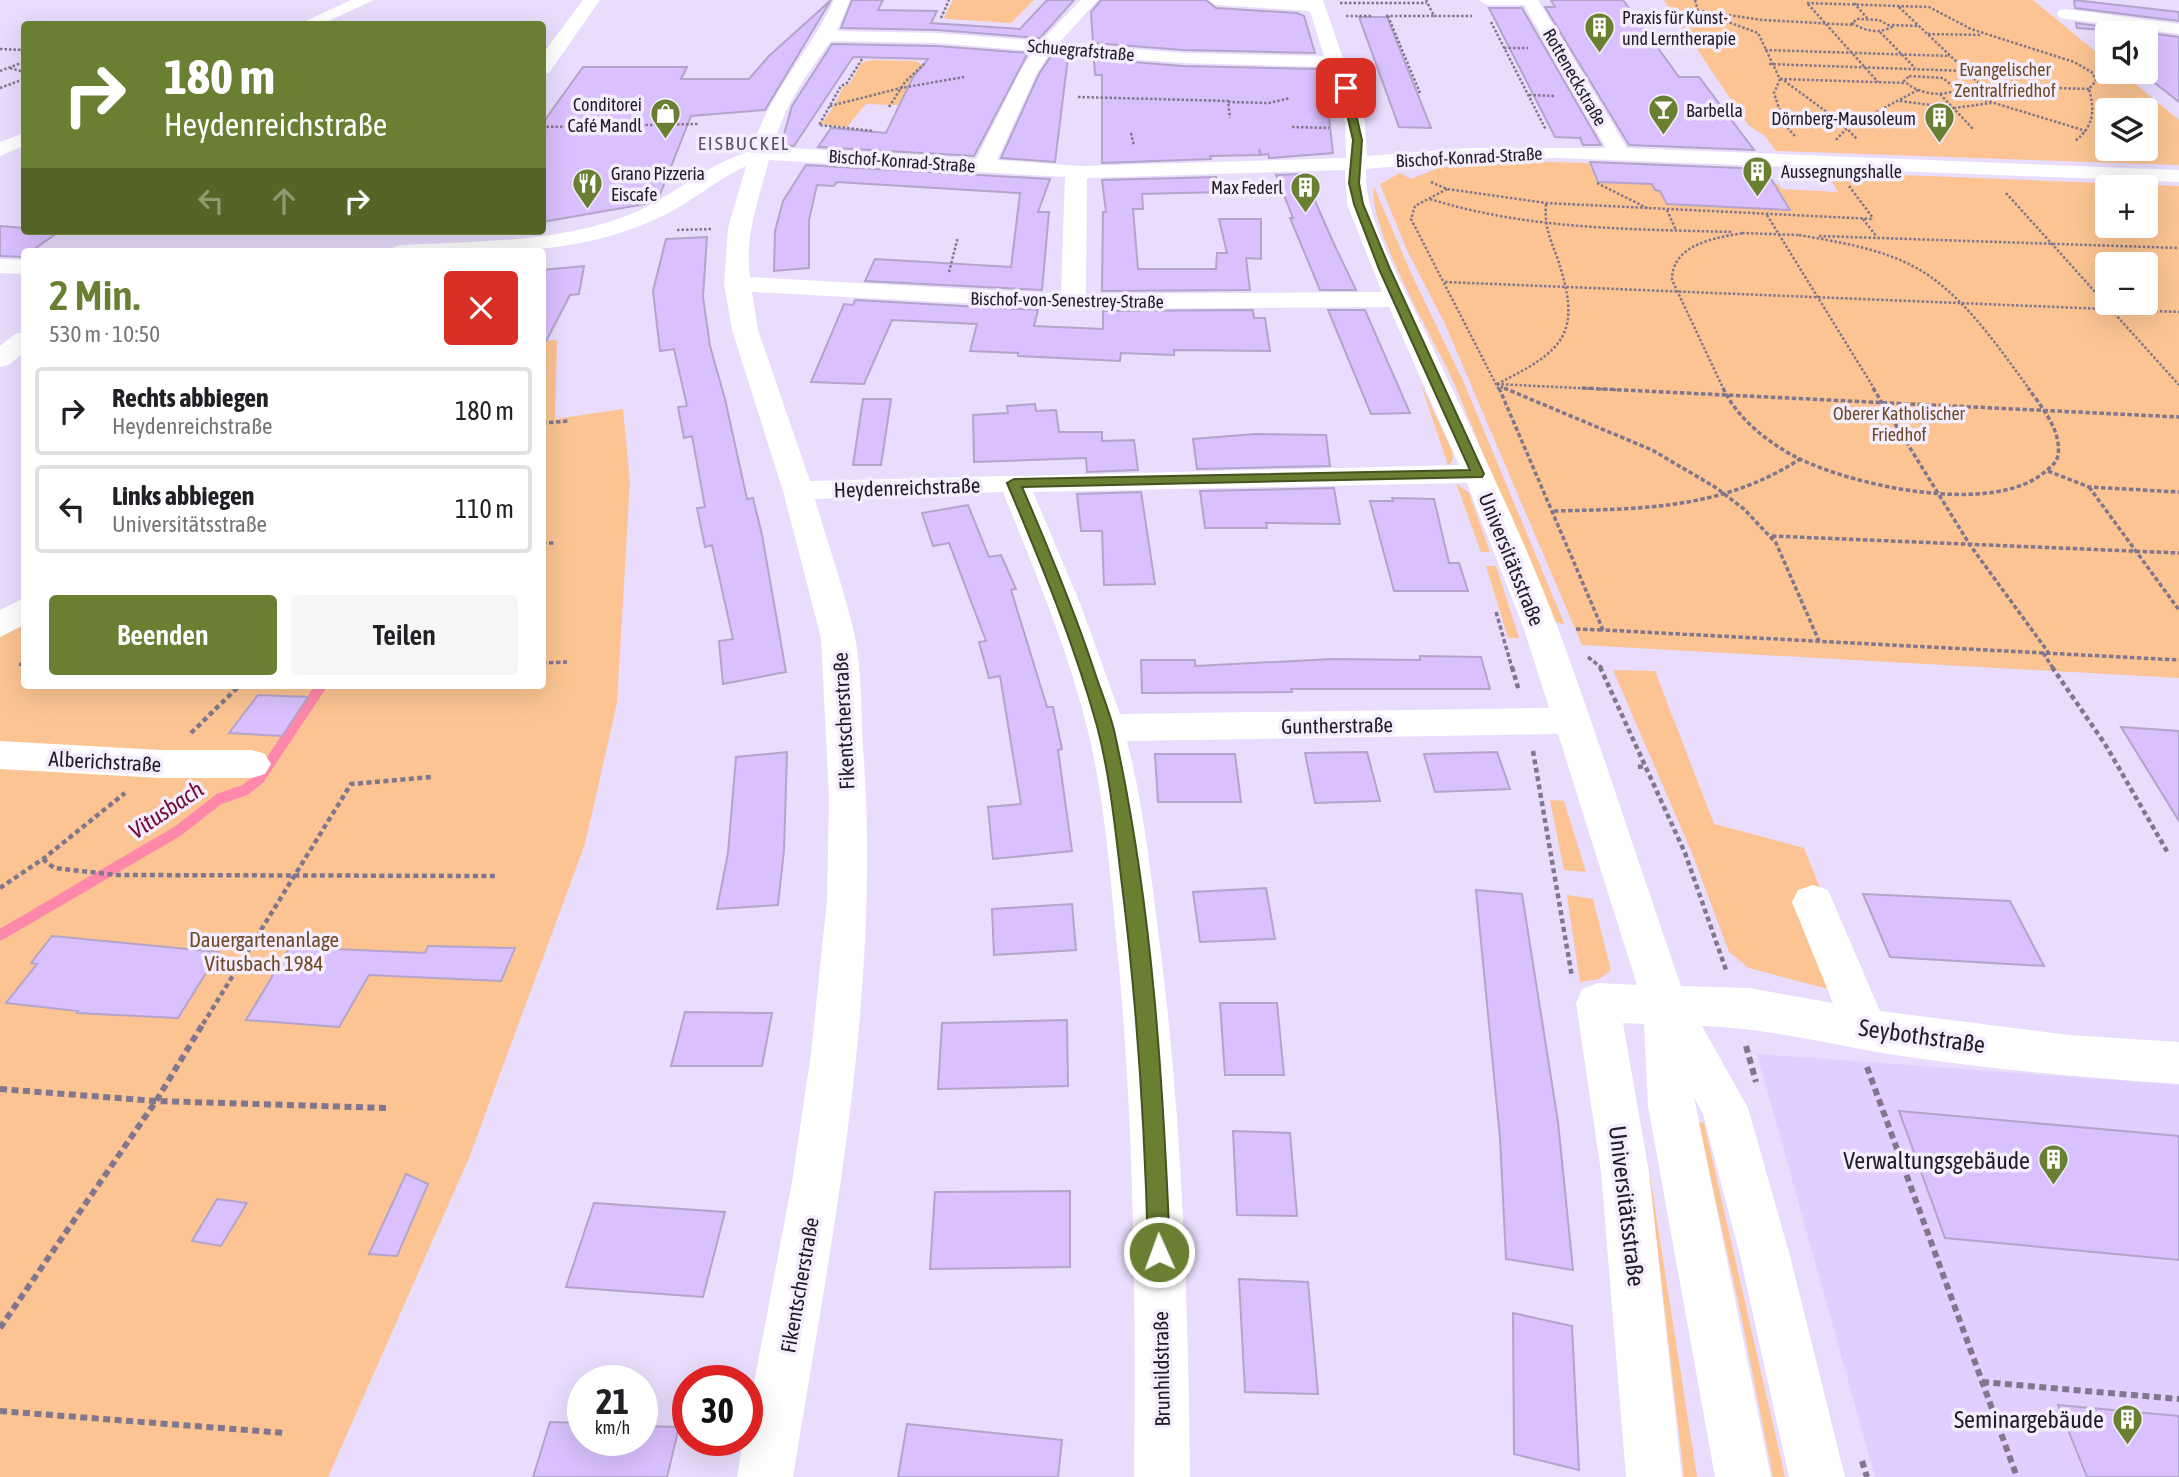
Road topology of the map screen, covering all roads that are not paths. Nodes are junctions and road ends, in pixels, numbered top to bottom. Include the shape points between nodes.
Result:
1 (366, 0) edge
2 (592, 0) edge
3 (842, 0) edge
4 (1090, 0) edge
5 (1216, 0) edge
6 (1530, 0) edge
7 (1316, 3) edge
8 (1487, 8) edge
9 (2066, 14) dead end
10 (315, 21) edge
11 (2179, 29) edge
12 (826, 36) junction
13 (1045, 47) junction
14 (1337, 62) junction
15 (546, 63) edge
16 (21, 140) edge
17 (0, 149) edge
18 (759, 154) junction
19 (1620, 154) junction
20 (1356, 164) junction
21 (983, 167) junction
22 (1076, 172) junction
23 (2179, 176) edge
24 (423, 235) edge
25 (412, 248) edge
26 (467, 248) edge
27 (0, 266) edge
28 (21, 267) edge
29 (736, 284) junction
30 (1398, 299) junction
31 (1073, 302) junction
32 (21, 342) edge
33 (0, 359) edge
34 (1478, 474) junction
35 (1014, 483) junction
36 (798, 491) junction
37 (21, 611) edge
38 (0, 625) edge
39 (1570, 721) junction
40 (1105, 728) junction
41 (0, 755) edge
42 (252, 764) dead end
43 (1813, 902) dead end
44 (1666, 1006) junction
45 (1858, 1027) junction
46 (2179, 1063) edge
47 (765, 1477) edge
48 (1162, 1477) edge
49 (1654, 1477) edge
50 (1743, 1477) edge
51 (1817, 1477) edge

1 - 10 street
2 - 15 street
3 - 12 street, Fikentscherstraße
4 - 13 street
5 - 7 street
6 - 8 street
6 - 19 street, Rotteneckstraße
7 - 14 street, Universitätsstraße
9 - 11 street
12 - 13 street, Schuegrafstraße via 937,38
12 - 18 street, Fikentscherstraße via 775,110
13 - 14 street, Schuegrafstraße via 1183,58
13 - 21 street
14 - 20 street, Universitätsstraße via 1356,129
16 - 17 street
18 - 21 street, Bischof-Konrad-Straße
18 - 26 street, Bischof-Konrad-Straße via 720,168 677,199 622,224 526,244
18 - 29 street, Fikentscherstraße via 740,228
19 - 20 street, Bischof-Konrad-Straße via 1468,154
19 - 23 street, Bischof-Konrad-Straße
20 - 22 street, Bischof-Konrad-Straße
20 - 30 street, Universitätsstraße via 1359,204
21 - 22 street, Bischof-Konrad-Straße
22 - 31 street
24 - 25 street
27 - 28 street
29 - 31 street, Bischof-von-Senestrey-Straße
29 - 36 street, Fikentscherstraße via 745,330
30 - 31 street, Bischof-von-Senestrey-Straße
30 - 34 street, Universitätsstraße
32 - 33 street
34 - 35 street, Heydenreichstraße
34 - 39 street, Universitätsstraße via 1541,629
35 - 36 street, Heydenreichstraße
35 - 40 street, Brunhildstraße via 1061,592
36 - 47 street, Fikentscherstraße via 838,638 846,734 848,900 816,1182
37 - 38 street
39 - 40 street, Guntherstraße
39 - 44 street, Universitätsstraße
40 - 48 street, Brunhildstraße via 1144,986 1155,1139
41 - 42 street, Alberichstraße
43 - 45 street
44 - 45 street, Seybothstraße via 1749,1008
44 - 49 street, Universitätsstraße via 1598,1003 1625,1172
44 - 50 street, Universitätsstraße via 1671,1106
44 - 51 street, Universitätsstraße via 1725,1108
45 - 46 street, Seybothstraße via 2069,1056

